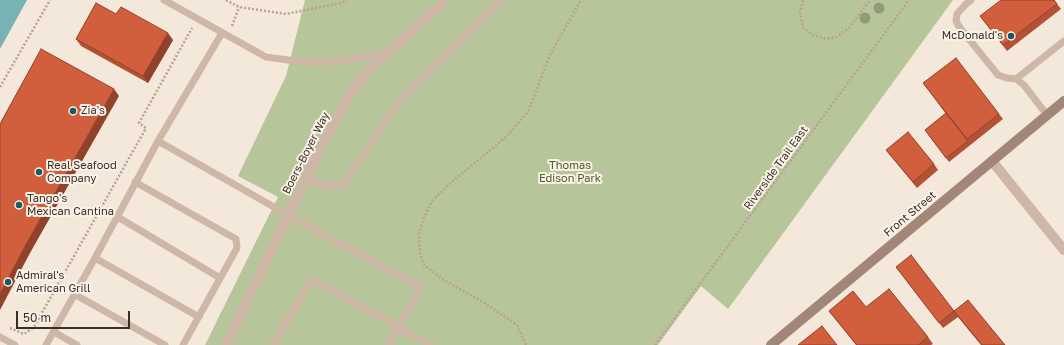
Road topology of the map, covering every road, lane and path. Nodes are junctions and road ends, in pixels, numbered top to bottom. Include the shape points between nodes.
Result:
1 (50, 0) edge
2 (164, 0) edge
3 (226, 0) edge
4 (347, 0) edge
5 (446, 0) edge
6 (501, 0) edge
7 (581, 0) edge
8 (803, 0) edge
9 (870, 0) edge
10 (909, 0) edge
11 (971, 0) edge
12 (239, 7) junction
13 (197, 18) junction
14 (225, 34) junction
15 (1064, 41) edge
16 (386, 52) junction
17 (1016, 79) junction
18 (0, 87) edge
19 (1064, 101) edge
20 (1047, 115) junction
21 (158, 140) junction
22 (992, 161) junction
23 (306, 178) junction
24 (135, 182) junction
25 (288, 215) junction
26 (116, 216) junction
27 (1064, 250) edge
28 (95, 258) junction
29 (220, 278) junction
30 (74, 294) junction
31 (199, 317) junction
32 (4, 326) dead end
33 (398, 327) junction
34 (54, 332) junction
35 (0, 337) edge
36 (15, 345) edge
37 (46, 345) edge
38 (77, 345) edge
39 (166, 345) edge
40 (183, 345) edge
41 (226, 345) edge
42 (274, 345) edge
43 (388, 345) edge
44 (430, 345) edge
45 (526, 345) edge
46 (655, 345) edge
47 (771, 345) edge

1 - 18 path
2 - 13 lane
3 - 12 path
4 - 12 path via 286,14
5 - 16 street, Boers-Boyer Way
6 - 23 lane via 399,101 343,185 328,186
7 - 45 path via 550,55 528,112 506,137 432,201 419,233 420,253 425,266 517,325
8 - 9 path via 800,13 803,28 813,35 826,39 836,37 849,28
10 - 46 path, Riverside Trail East
11 - 17 lane via 957,14 956,21 998,75
12 - 14 path
13 - 14 lane
13 - 32 path via 139,122 146,128 34,327 24,334
14 - 16 lane via 266,57 303,62 342,61
14 - 21 lane
15 - 17 lane
16 - 23 street, Boers-Boyer Way via 352,92
17 - 20 lane via 1024,85
19 - 20 main road, Front Street
20 - 22 main road, Front Street
21 - 24 lane
21 - 25 lane
22 - 27 street
22 - 47 main road, Front Street
23 - 25 street, Boers-Boyer Way
24 - 26 lane
24 - 29 lane via 236,239 237,248
25 - 33 lane via 420,287
25 - 41 street, Boers-Boyer Way
26 - 28 lane
26 - 29 lane
28 - 30 lane
28 - 31 lane
29 - 31 lane
30 - 34 lane
30 - 39 lane
31 - 40 lane
33 - 42 lane via 318,282 309,282
33 - 43 lane
33 - 44 lane
34 - 37 lane
34 - 38 lane
35 - 36 lane

